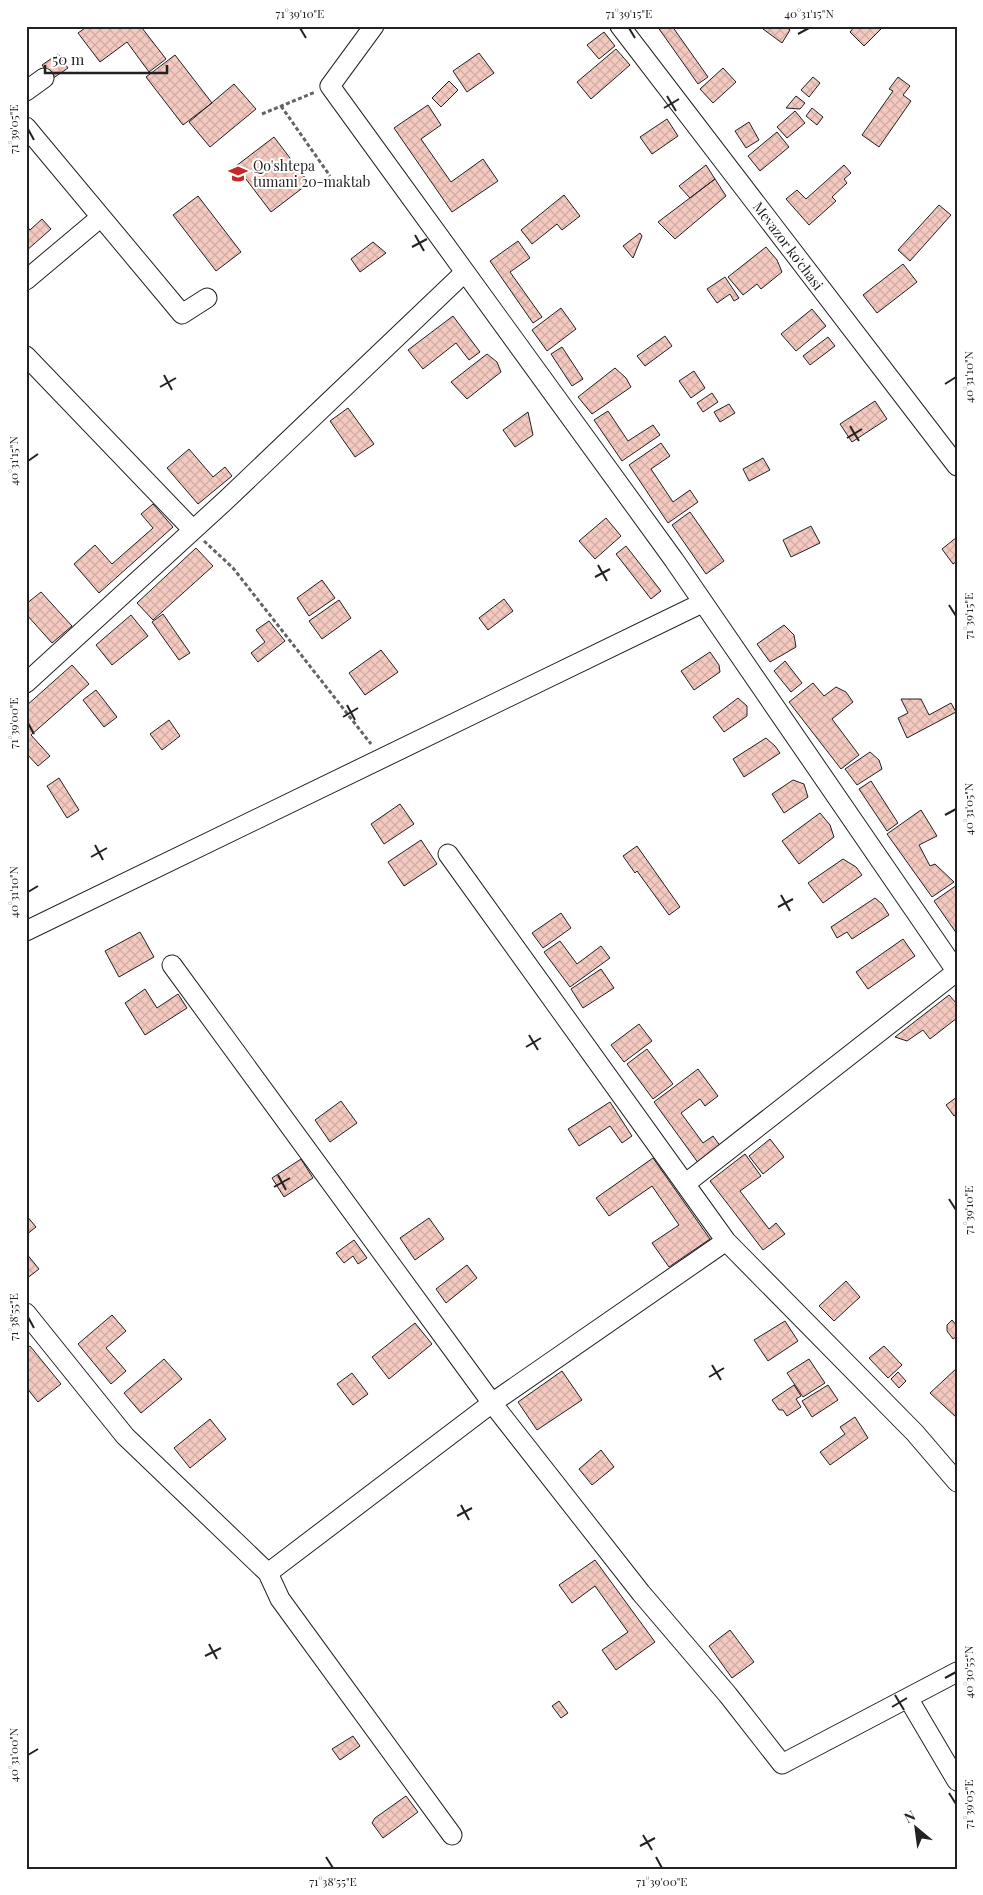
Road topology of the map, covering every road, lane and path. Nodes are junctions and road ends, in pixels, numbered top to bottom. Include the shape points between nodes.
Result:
1 (374, 26) edge
2 (620, 26) edge
3 (44, 78) dead end
4 (330, 86) junction
5 (26, 91) edge
6 (281, 106) junction
7 (262, 114) dead end
8 (26, 126) edge
9 (330, 176) dead end
10 (101, 217) junction
11 (464, 273) junction
12 (26, 280) edge
13 (207, 298) dead end
14 (26, 356) edge
15 (957, 466) edge
16 (193, 530) junction
17 (702, 603) junction
18 (26, 684) edge
19 (382, 758) junction
20 (448, 854) dead end
21 (26, 931) edge
22 (172, 965) dead end
23 (957, 972) edge
24 (685, 1184) junction
25 (726, 1242) junction
26 (26, 1313) edge
27 (492, 1403) junction
28 (957, 1482) edge
29 (268, 1572) junction
30 (957, 1672) edge
31 (908, 1698) junction
32 (957, 1781) edge
33 (452, 1835) dead end

1 - 4 street
2 - 15 street, Mevazor ko'chasi
3 - 5 street
4 - 6 path
4 - 11 street
6 - 7 path
6 - 9 path
8 - 10 street
10 - 12 street
10 - 13 street via 182,314
11 - 16 street
11 - 17 street
14 - 16 street
16 - 18 street
16 - 19 path via 233,568
17 - 19 street
17 - 23 street
19 - 21 street
20 - 24 street
22 - 27 street
23 - 24 street
24 - 25 street
25 - 27 street
25 - 28 street via 915,1433
26 - 29 street via 125,1436
27 - 29 street
27 - 31 street via 641,1593 782,1764
29 - 33 street via 280,1599
30 - 31 street
31 - 32 street

